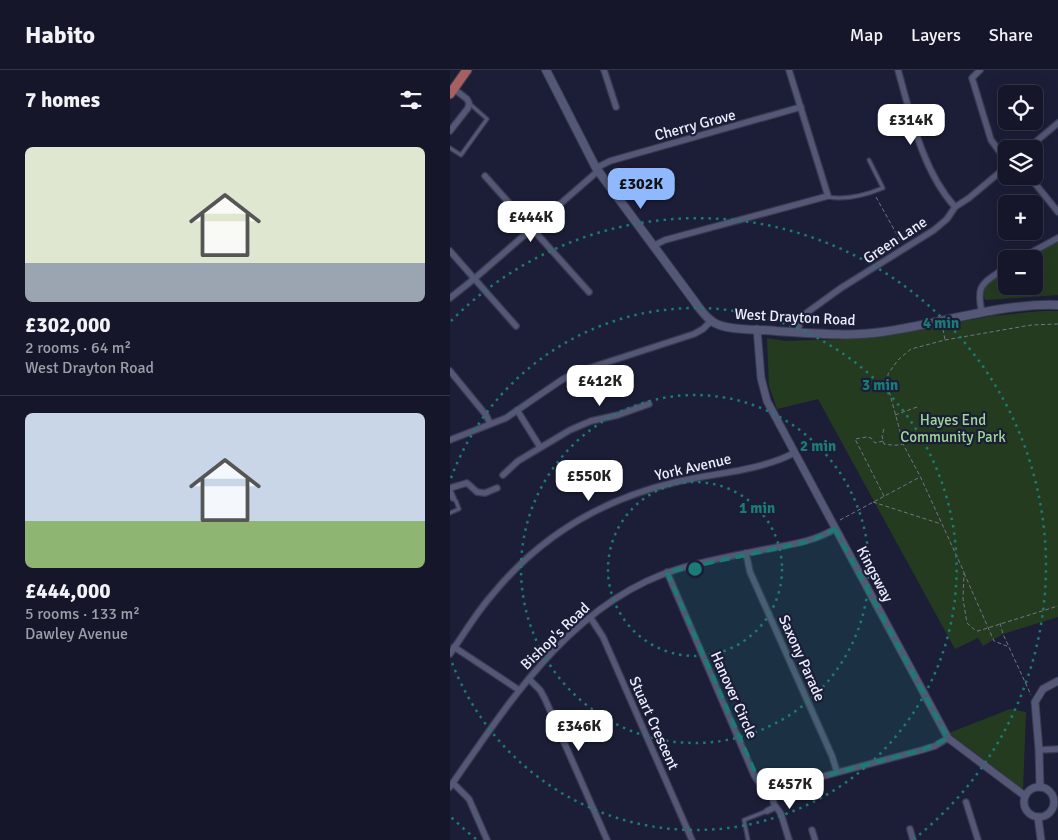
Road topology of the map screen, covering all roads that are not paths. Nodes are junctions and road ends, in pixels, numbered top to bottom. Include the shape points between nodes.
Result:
1 (468, 70) edge
2 (546, 70) edge
3 (604, 70) edge
4 (789, 70) edge
5 (898, 70) edge
6 (977, 71) edge
7 (452, 91) edge
8 (470, 104) junction
9 (616, 107) dead end
10 (801, 107) junction
11 (1058, 123) edge
12 (450, 132) edge
13 (1038, 140) edge
14 (450, 148) edge
15 (998, 149) edge
16 (869, 160) dead end
17 (597, 169) junction
18 (998, 174) edge
19 (485, 176) dead end
20 (1036, 185) edge
21 (828, 196) junction
22 (955, 207) junction
23 (1058, 212) edge
24 (532, 228) junction
25 (1058, 238) edge
26 (653, 246) junction
27 (1036, 250) edge
28 (450, 251) edge
29 (998, 273) edge
30 (474, 279) junction
31 (589, 292) dead end
32 (450, 298) edge
33 (1058, 305) edge
34 (982, 312) junction
35 (711, 320) junction
36 (516, 326) dead end
37 (757, 329) junction
38 (798, 332) junction
39 (450, 371) edge
40 (649, 404) dead end
41 (517, 410) junction
42 (490, 423) junction
43 (450, 440) edge
44 (540, 447) junction
45 (794, 453) junction
46 (502, 475) dead end
47 (497, 488) dead end
48 (450, 490) edge
49 (453, 498) joint
50 (450, 513) edge
51 (834, 527) junction
52 (746, 553) junction
53 (667, 572) junction
54 (590, 617) junction
55 (454, 648) junction
56 (450, 654) edge
57 (529, 678) junction
58 (1058, 681) edge
59 (519, 690) junction
60 (948, 738) junction
61 (1058, 749) edge
62 (1039, 750) junction
63 (837, 772) junction
64 (451, 785) edge
65 (1040, 787) junction
66 (770, 789) junction
67 (1025, 796) junction
68 (966, 802) dead end
69 (776, 807) junction
70 (1055, 810) edge
71 (767, 811) joint
72 (1038, 817) junction
73 (910, 829) dead end
74 (812, 830) dead end
75 (488, 840) edge
76 (607, 840) edge
77 (692, 840) edge
78 (748, 840) edge
79 (789, 840) edge
80 (815, 840) edge
81 (913, 840) edge
82 (978, 840) edge
83 (1041, 840) edge

1 - 7 main road
2 - 17 main road
3 - 9 street
4 - 10 street
5 - 22 street via 926,160
6 - 15 street via 972,78 991,140
7 - 8 street
8 - 12 street
8 - 14 lane via 487,119 461,155
10 - 17 street, Cherry Grove via 610,161
10 - 21 street
11 - 13 street
16 - 21 lane via 883,188 839,199
17 - 24 street, Cherry Grove
17 - 26 main road
18 - 22 street, Green Lane
19 - 24 street
20 - 23 street
21 - 26 street via 664,240
22 - 38 street, Green Lane via 941,224 805,314
24 - 30 street, Cherry Grove
24 - 31 street
25 - 27 street
26 - 35 main road
28 - 30 street
29 - 34 street via 980,289 978,297
30 - 32 street, Cherry Grove
30 - 36 street
33 - 34 main road, West Drayton Road via 1019,306
34 - 38 main road, West Drayton Road via 867,334
35 - 37 main road, West Drayton Road via 720,326
35 - 41 street via 694,334 566,377
37 - 38 main road, West Drayton Road
37 - 45 street, Kingsway via 764,392
39 - 42 street
40 - 44 street via 591,421
41 - 42 street
41 - 44 street
42 - 43 street
44 - 46 street
45 - 51 street, Kingsway
45 - 55 street, York Avenue via 773,462 647,490 581,518 541,545 514,569
47 - 48 street via 486,493 476,492 467,483
48 - 49 street
49 - 50 lane via 460,509
51 - 52 street, Bishop's Road via 811,541
51 - 60 street, Kingsway
52 - 53 street, Bishop's Road
52 - 63 street, Saxony Parade via 750,572
53 - 54 street, Bishop's Road via 632,588
53 - 66 street, Hanover Circle via 754,775 761,786
54 - 57 street, Bishop's Road
54 - 77 street, Stuart Crescent via 603,637
55 - 56 street, York Avenue
55 - 59 street
57 - 59 street, Bishop's Road
57 - 76 street via 545,699
58 - 62 street via 1043,689 1035,702
59 - 64 street, Bishop's Road
60 - 63 street via 922,750
60 - 67 street, Kingsway
61 - 62 street
62 - 65 street
63 - 66 street
64 - 75 street via 468,799
65 - 67 street via 1031,789
65 - 70 street via 1051,793
66 - 69 street
67 - 72 street via 1025,809
68 - 82 street
69 - 71 street
69 - 79 street
70 - 72 street
71 - 78 lane via 744,820
72 - 83 street
73 - 81 street
74 - 80 street

